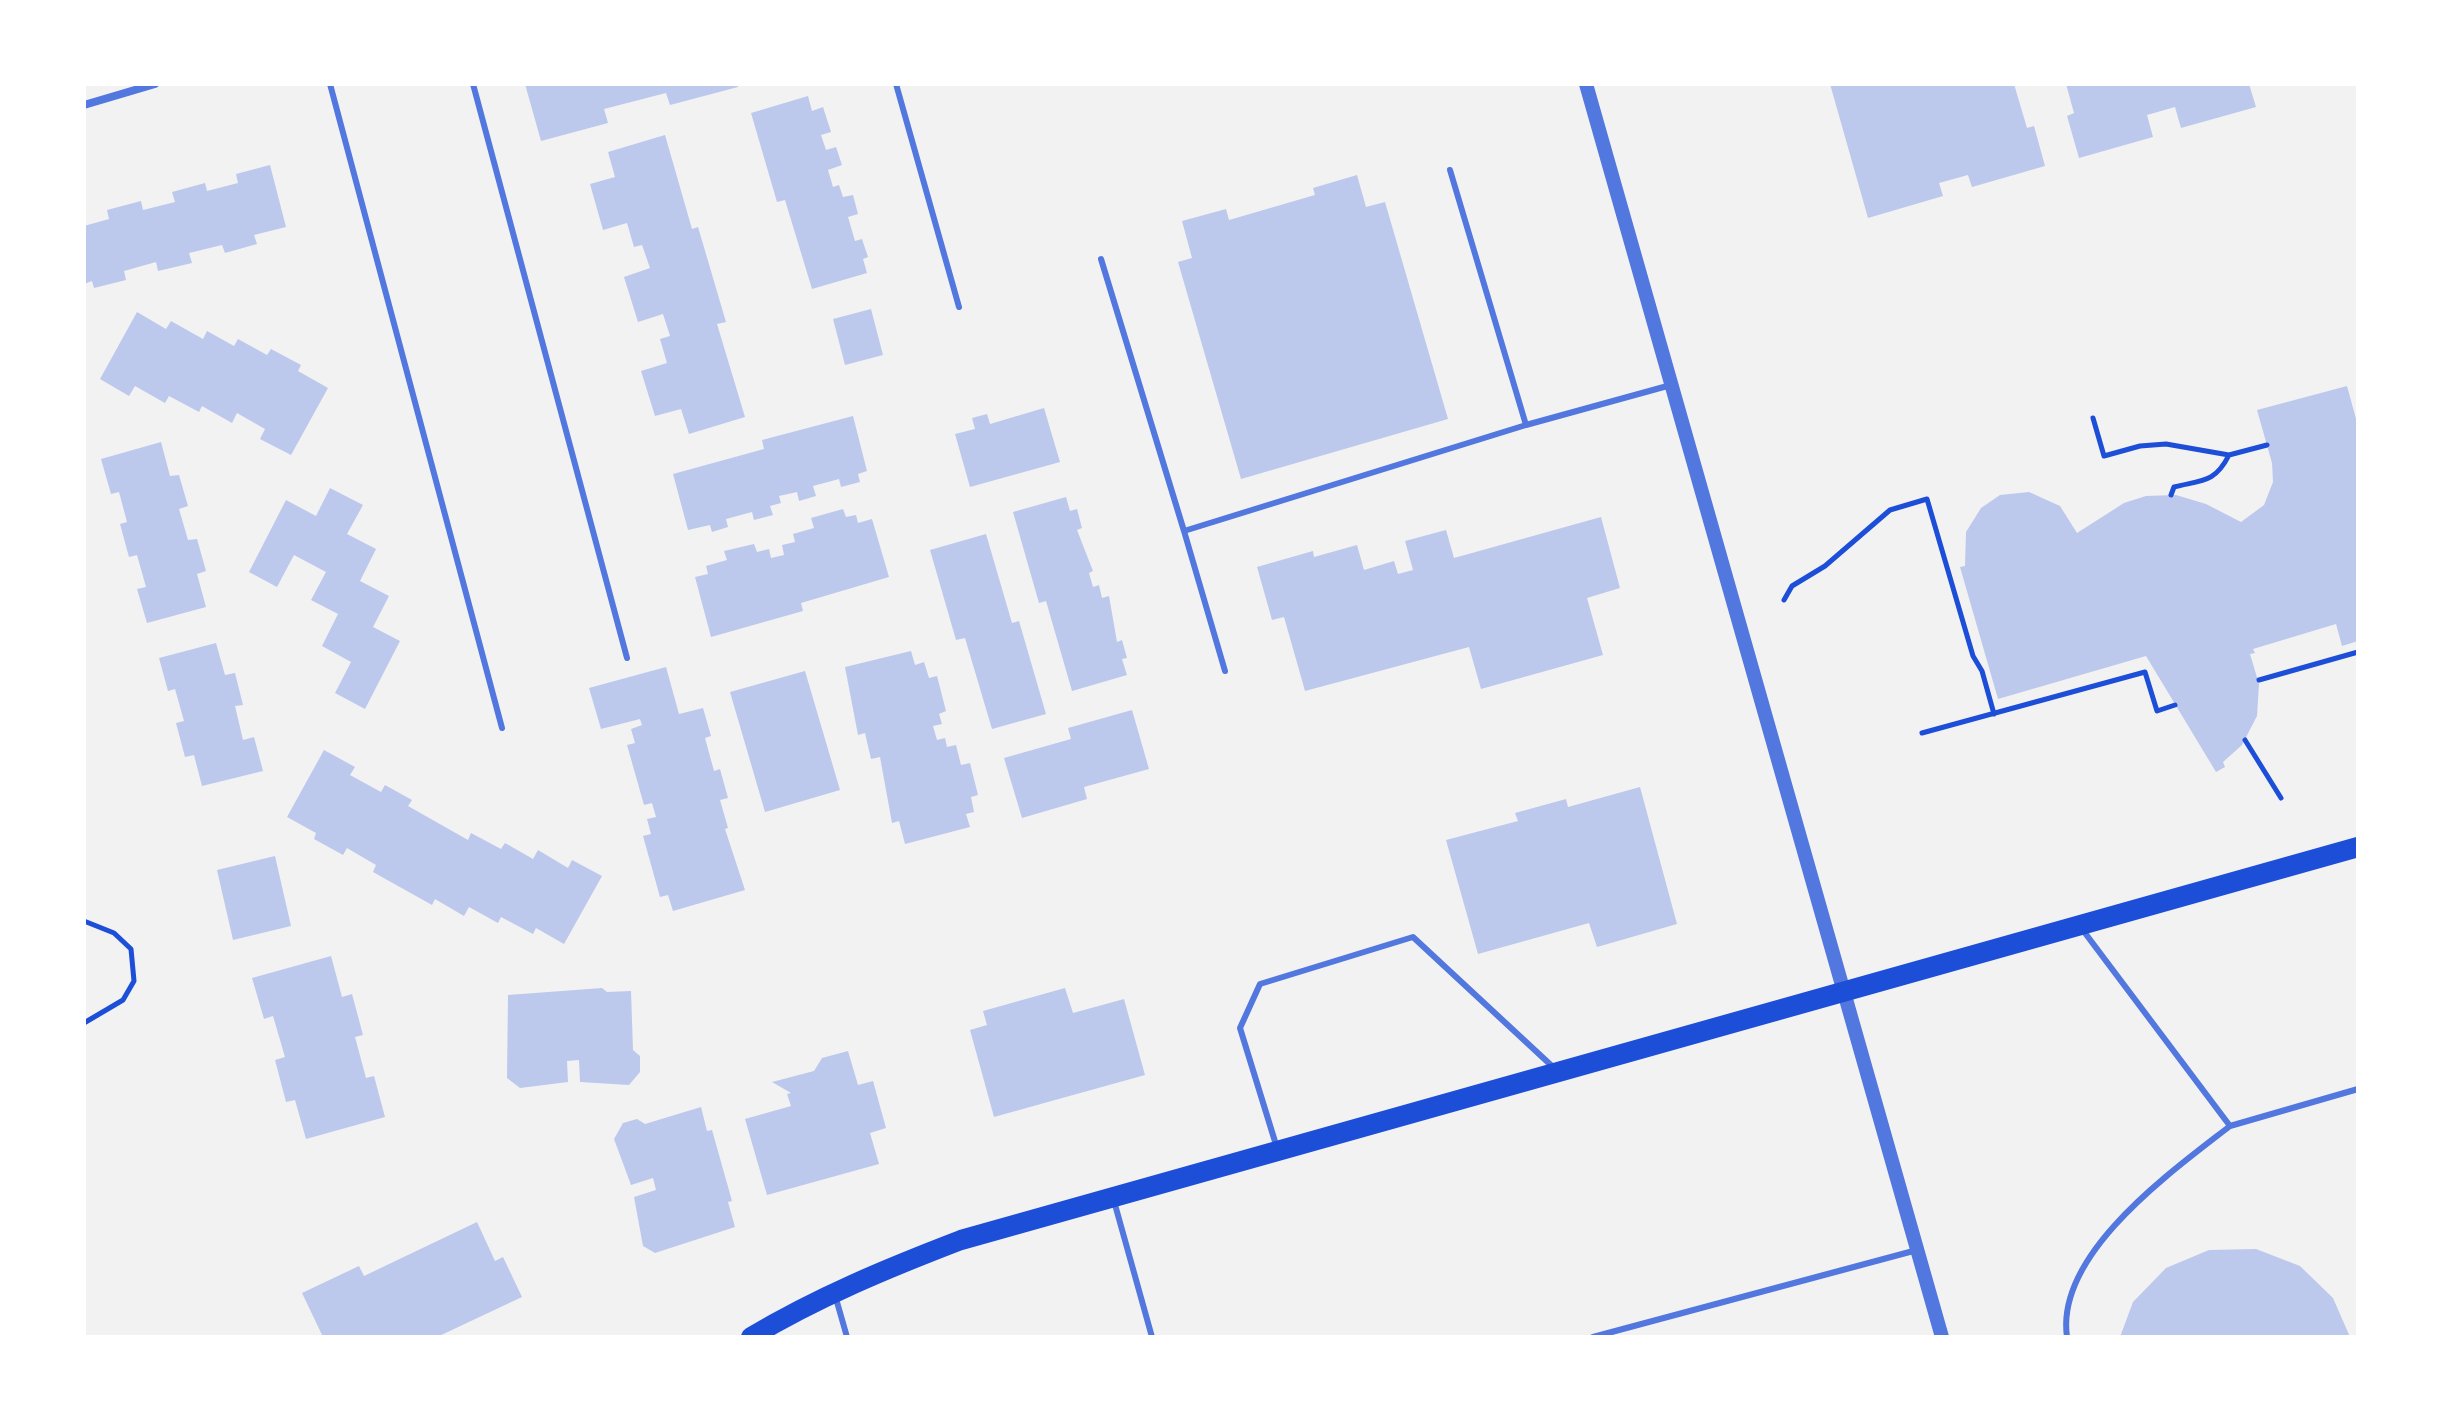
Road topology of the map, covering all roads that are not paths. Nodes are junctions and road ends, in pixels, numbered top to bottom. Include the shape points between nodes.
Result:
1 (155, 84) edge
2 (330, 84) edge
3 (473, 84) edge
4 (896, 84) edge
5 (1586, 84) edge
6 (84, 105) edge
7 (1450, 170) dead end
8 (1101, 259) dead end
9 (959, 307) dead end
10 (1671, 385) junction
11 (1526, 425) junction
12 (1184, 531) junction
13 (627, 658) dead end
14 (1225, 671) dead end
15 (502, 728) dead end
16 (2358, 847) edge
17 (2080, 925) junction
18 (1844, 991) junction
19 (1559, 1072) junction
20 (2358, 1089) edge
21 (2230, 1126) junction
22 (1277, 1150) junction
23 (1113, 1198) junction
24 (1917, 1250) junction
25 (834, 1292) junction
26 (751, 1337) edge
27 (847, 1337) edge
28 (1152, 1337) edge
29 (1593, 1337) edge
30 (1942, 1337) edge
31 (2067, 1337) edge

1 - 6 street
2 - 15 lane
3 - 13 lane
4 - 9 lane
5 - 10 street
7 - 11 lane
8 - 12 lane
10 - 11 lane
10 - 18 street
11 - 12 lane
12 - 14 lane
16 - 17 main road
17 - 18 main road
17 - 21 lane
18 - 19 main road
18 - 24 street
19 - 22 main road
19 - 22 lane via 1413,937 1260,984 1240,1028
20 - 21 lane
21 - 31 lane via 2107,1232 2077,1273 2064,1317
22 - 23 main road
23 - 25 main road via 961,1240
23 - 28 lane
24 - 29 lane
24 - 30 street
25 - 26 main road
25 - 27 lane

